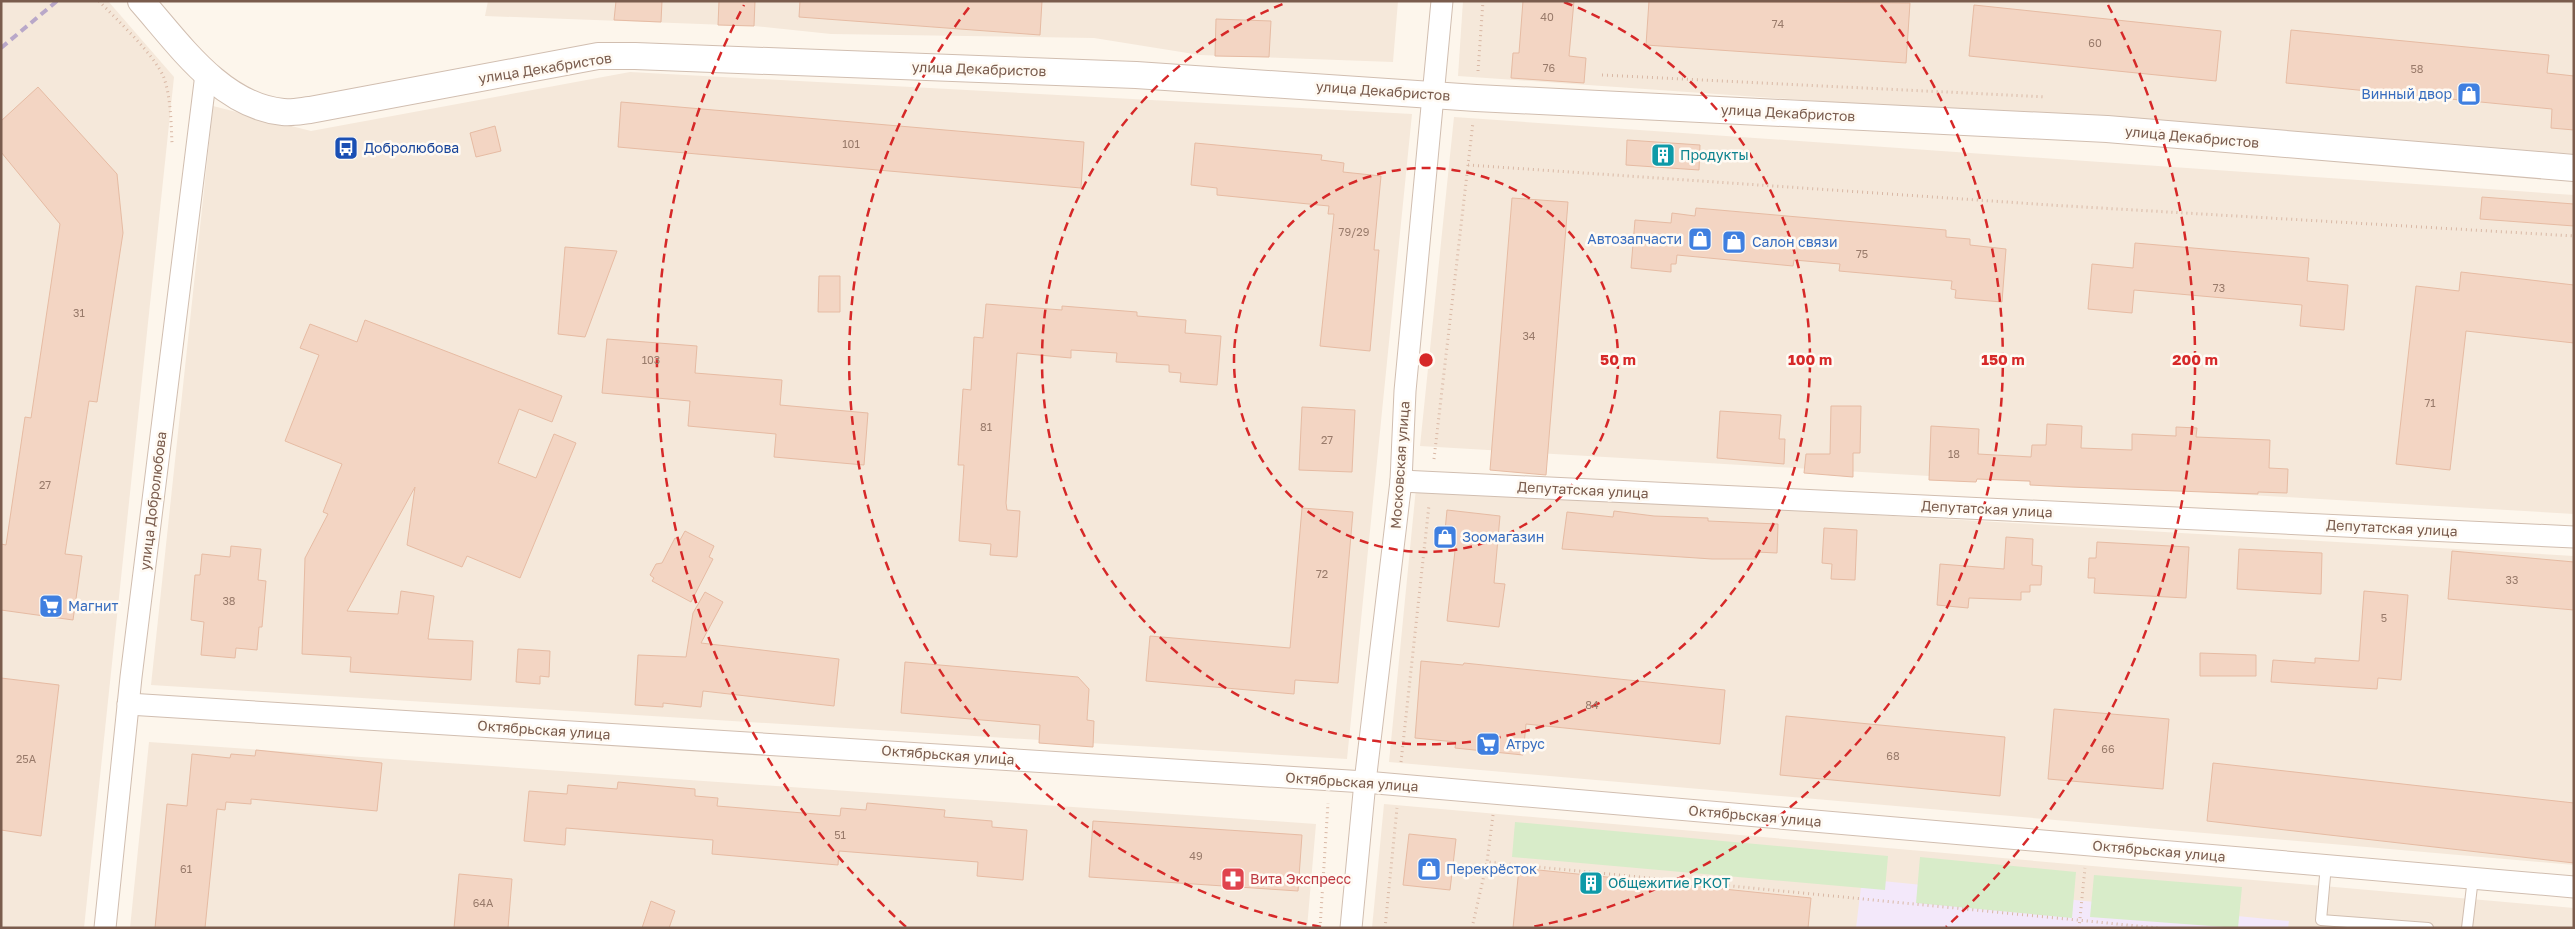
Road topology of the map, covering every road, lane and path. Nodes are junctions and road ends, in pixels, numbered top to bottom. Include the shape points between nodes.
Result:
1 (99, 1) edge
2 (141, 1) edge
3 (1442, 1) edge
4 (1484, 1) edge
5 (206, 74) junction
6 (1435, 95) junction
7 (1476, 98) junction
8 (172, 147) dead end
9 (1468, 165) junction
10 (2574, 168) edge
11 (2574, 236) edge
12 (1401, 481) junction
13 (1432, 483) junction
14 (2574, 536) edge
15 (128, 704) junction
16 (1401, 763) dead end
17 (1365, 782) junction
18 (1328, 800) dead end
19 (1398, 805) dead end
20 (1493, 813) dead end
21 (1487, 862) junction
22 (2086, 865) dead end
23 (2326, 866) junction
24 (2473, 878) junction
25 (2574, 887) edge
26 (2080, 920) junction
27 (105, 928) edge
28 (1320, 928) edge
29 (1351, 928) edge
30 (1385, 928) edge
31 (1472, 928) edge
32 (2079, 928) edge
33 (2158, 928) edge
34 (2428, 928) edge
35 (2467, 928) edge

1 - 8 path via 146,52 164,77
2 - 5 street, улица Декабристов
3 - 6 street, Московская улица
4 - 7 path
5 - 6 street, улица Декабристов via 247,102 283,112 310,110 598,56 1136,75
5 - 15 street, улица Добролюбова
6 - 7 street, улица Декабристов
6 - 12 street, Московская улица via 1405,391
7 - 9 path
7 - 10 street, улица Декабристов via 2107,130
9 - 11 path via 2040,205
9 - 13 path
12 - 13 street, Депутатская улица
12 - 17 street, Московская улица
13 - 14 street, Депутатская улица
13 - 16 path
15 - 17 street, Октябрьская улица
15 - 27 street, улица Добролюбова
17 - 23 street, Октябрьская улица
17 - 29 street, Московская улица
18 - 28 path
19 - 30 path
20 - 21 path
21 - 26 path
21 - 31 path
22 - 26 path
23 - 24 street, Октябрьская улица
23 - 34 lane via 2321,920
24 - 25 street, Октябрьская улица
24 - 35 lane
26 - 32 path
26 - 33 path

